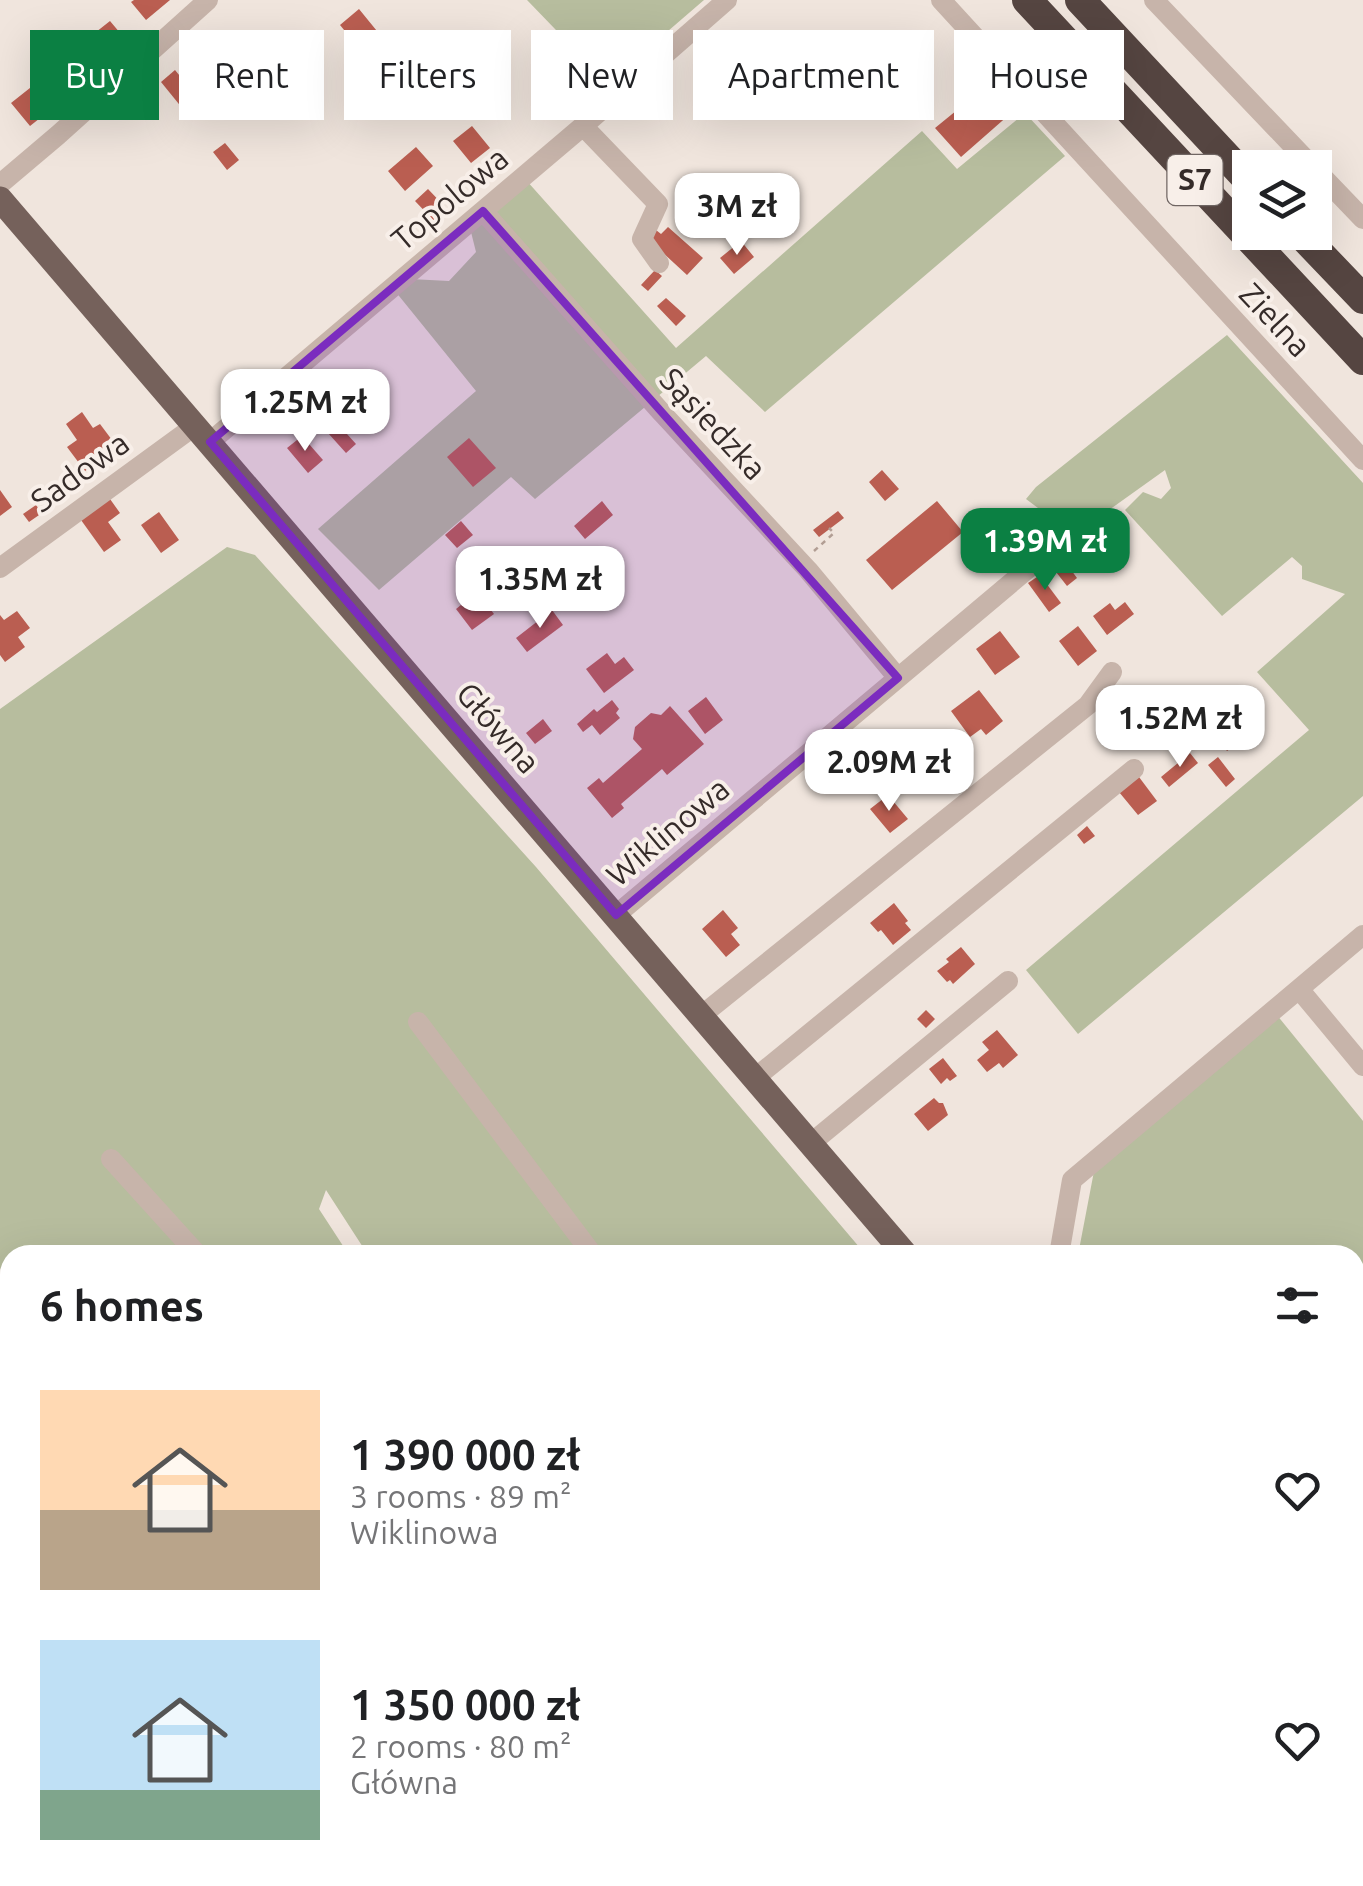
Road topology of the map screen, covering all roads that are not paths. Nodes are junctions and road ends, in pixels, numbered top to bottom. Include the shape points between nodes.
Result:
1 (208, 0) edge
2 (727, 0) edge
3 (941, 0) edge
4 (1027, 0) edge
5 (1080, 0) edge
6 (1154, 0) edge
7 (582, 126) junction
8 (1297, 150) edge
9 (1232, 163) edge
10 (0, 184) edge
11 (1332, 187) edge
12 (0, 199) edge
13 (483, 211) junction
14 (1363, 219) edge
15 (1316, 250) edge
16 (658, 263) dead end
17 (1363, 299) edge
18 (1363, 360) edge
19 (203, 434) junction
20 (1363, 460) edge
21 (1080, 525) dead end
22 (0, 568) edge
23 (1112, 672) dead end
24 (898, 678) junction
25 (1134, 769) dead end
26 (616, 915) junction
27 (1363, 935) edge
28 (1008, 980) dead end
29 (1300, 989) junction
30 (702, 1015) junction
31 (418, 1022) dead end
32 (1363, 1066) edge
33 (755, 1078) junction
34 (810, 1144) junction
35 (112, 1159) dead end
36 (189, 1245) edge
37 (585, 1245) edge
38 (897, 1245) edge
39 (1061, 1245) edge

1 - 10 street
2 - 7 street, Topolowa
3 - 20 street, Zielna
4 - 18 highway, S7
5 - 9 highway, S7
6 - 8 street
7 - 13 street, Topolowa
7 - 16 street via 658,204 642,239
11 - 14 street
12 - 19 main road, Główna
13 - 19 street, Topolowa
13 - 24 street, Sąsiedzka
15 - 17 highway
19 - 22 street, Sadowa
19 - 26 main road, Główna
21 - 24 street, Wiklinowa
23 - 30 street via 1088,705
24 - 26 street, Wiklinowa
25 - 33 street
26 - 30 main road, Główna
27 - 29 street
28 - 34 street
29 - 32 street
29 - 39 street via 1072,1180
30 - 33 main road, Główna
31 - 37 street
33 - 34 main road, Główna
34 - 38 main road, Główna
35 - 36 street

